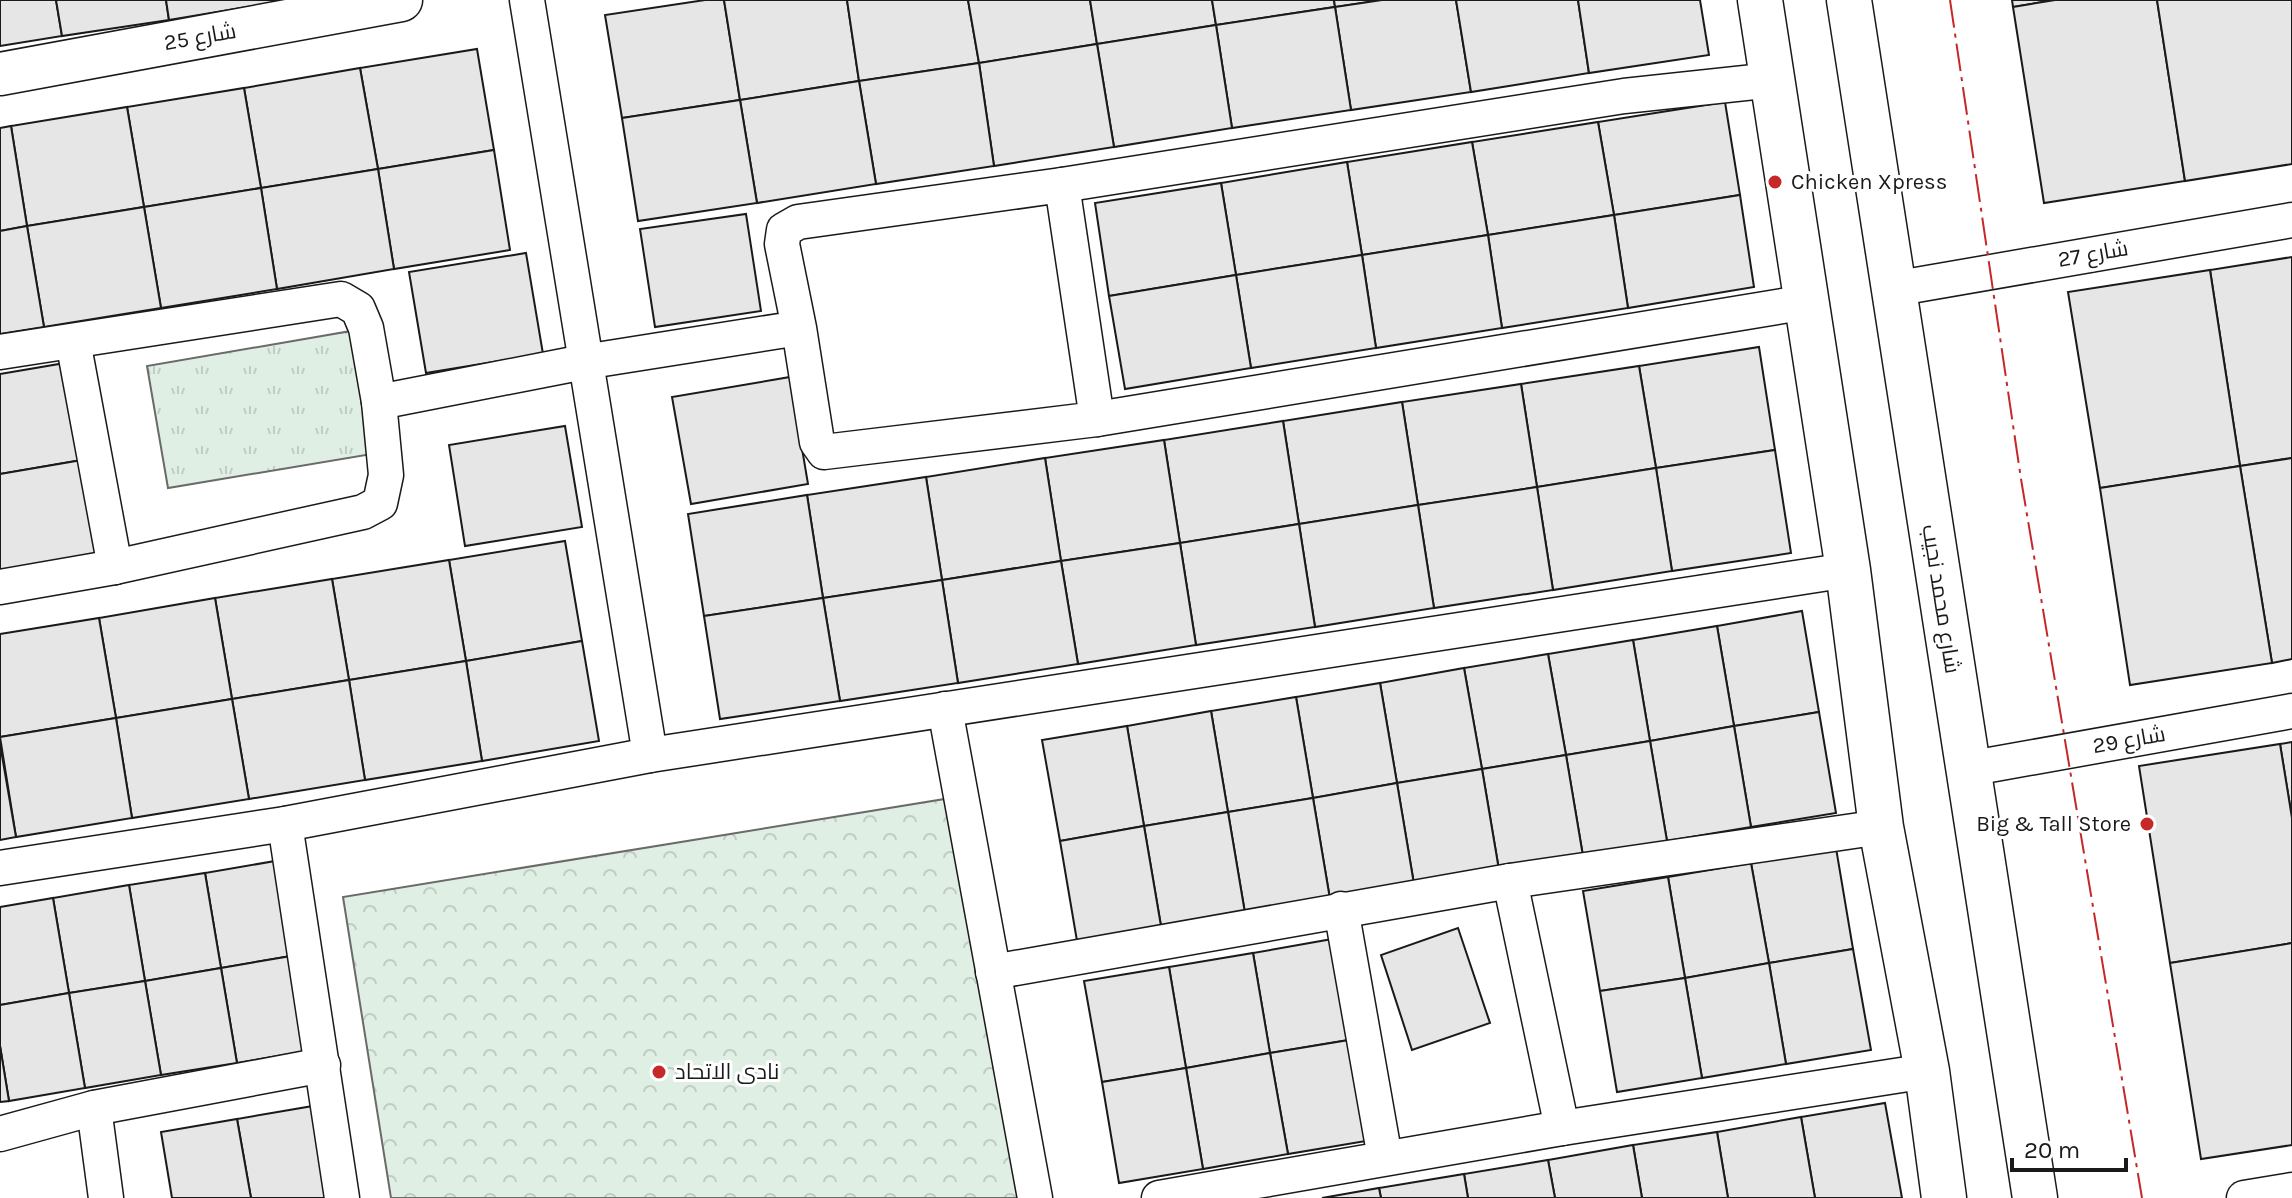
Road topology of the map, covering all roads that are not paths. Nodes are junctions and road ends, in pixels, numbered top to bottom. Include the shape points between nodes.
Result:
1 (401, 0) edge
2 (527, 0) edge
3 (1760, 0) edge
4 (1849, 0) edge
5 (0, 74) edge
6 (1773, 80) junction
7 (1062, 185) junction
8 (2292, 220) edge
9 (1893, 289) junction
10 (1807, 302) junction
11 (799, 328) junction
12 (73, 341) junction
13 (0, 352) edge
14 (584, 362) junction
15 (379, 402) junction
16 (1097, 419) junction
17 (115, 567) junction
18 (1848, 570) junction
19 (0, 587) edge
20 (945, 709) junction
21 (2292, 711) edge
22 (650, 755) junction
23 (1967, 769) junction
24 (285, 824) junction
25 (1881, 827) junction
26 (0, 868) edge
27 (1510, 881) junction
28 (1341, 909) junction
29 (993, 972) junction
30 (323, 1065) junction
31 (1927, 1071) junction
32 (94, 1108) junction
33 (1562, 1128) junction
34 (0, 1134) edge
35 (1385, 1158) junction
36 (2292, 1190) edge
37 (106, 1198) edge
38 (342, 1198) edge
39 (1035, 1198) edge
40 (1159, 1198) edge
41 (1944, 1198) edge
42 (2035, 1198) edge
43 (2244, 1198) edge

1 - 5 street, شارع 25
2 - 14 street
3 - 6 main road
4 - 9 main road, شارع محمد نجيب
6 - 7 street via 1624,96
6 - 10 main road
7 - 11 street via 798,222 784,230 782,244
7 - 16 street
8 - 9 street, شارع 27
9 - 23 main road, شارع محمد نجيب
10 - 16 street
10 - 18 main road
11 - 14 street
11 - 16 street via 817,442 824,452
12 - 13 street
12 - 15 street via 341,299 358,309 366,328
12 - 17 street
14 - 15 street
14 - 22 street
15 - 17 street via 386,475 380,503 363,512
17 - 19 street
18 - 20 street
18 - 25 main road
20 - 22 street
20 - 29 street
21 - 23 street, شارع 29
22 - 24 street
23 - 42 main road, شارع محمد نجيب
24 - 26 street
24 - 30 street
25 - 27 street
25 - 31 main road
27 - 28 street
27 - 33 street
28 - 29 street
28 - 35 street
29 - 39 street
30 - 32 street
30 - 38 street
31 - 33 street
31 - 41 main road
32 - 34 street
32 - 37 street
33 - 35 street
35 - 40 street
36 - 43 street

